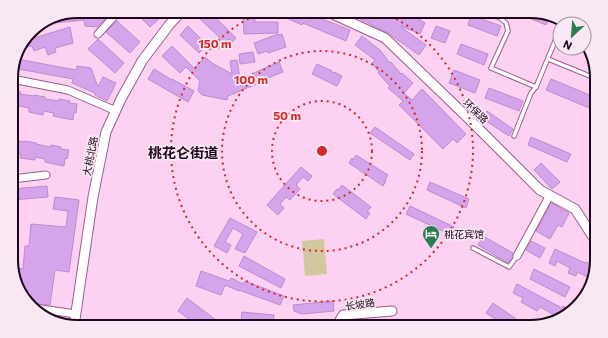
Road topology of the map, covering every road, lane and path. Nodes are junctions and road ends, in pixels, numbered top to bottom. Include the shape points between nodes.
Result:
1 (113, 18) edge
2 (176, 18) edge
3 (341, 18) edge
4 (500, 18) edge
5 (98, 34) dead end
6 (552, 49) edge
7 (548, 59) junction
8 (590, 76) edge
9 (18, 80) edge
10 (536, 87) junction
11 (116, 111) junction
12 (514, 136) dead end
13 (46, 175) dead end
14 (18, 178) edge
15 (550, 195) junction
16 (590, 232) edge
17 (473, 248) dead end
18 (517, 256) joint
19 (44, 309) edge
20 (392, 311) dead end
21 (76, 314) junction
22 (75, 320) edge
23 (340, 320) edge

1 - 5 street
2 - 11 street, 大桃北路 via 142,61
3 - 15 street, 环保路 via 385,38 540,190
4 - 10 lane via 506,23 508,31 491,68
6 - 7 lane
7 - 8 lane
7 - 10 lane
9 - 11 street via 68,90
10 - 12 lane via 531,92
11 - 21 street, 大桃北路 via 106,132 93,197
13 - 14 street
15 - 16 street, 环保路 via 575,209
15 - 18 street
17 - 18 lane via 509,267
19 - 21 street
20 - 23 street, 长坡路 via 343,315
21 - 22 street, 大桃北路

